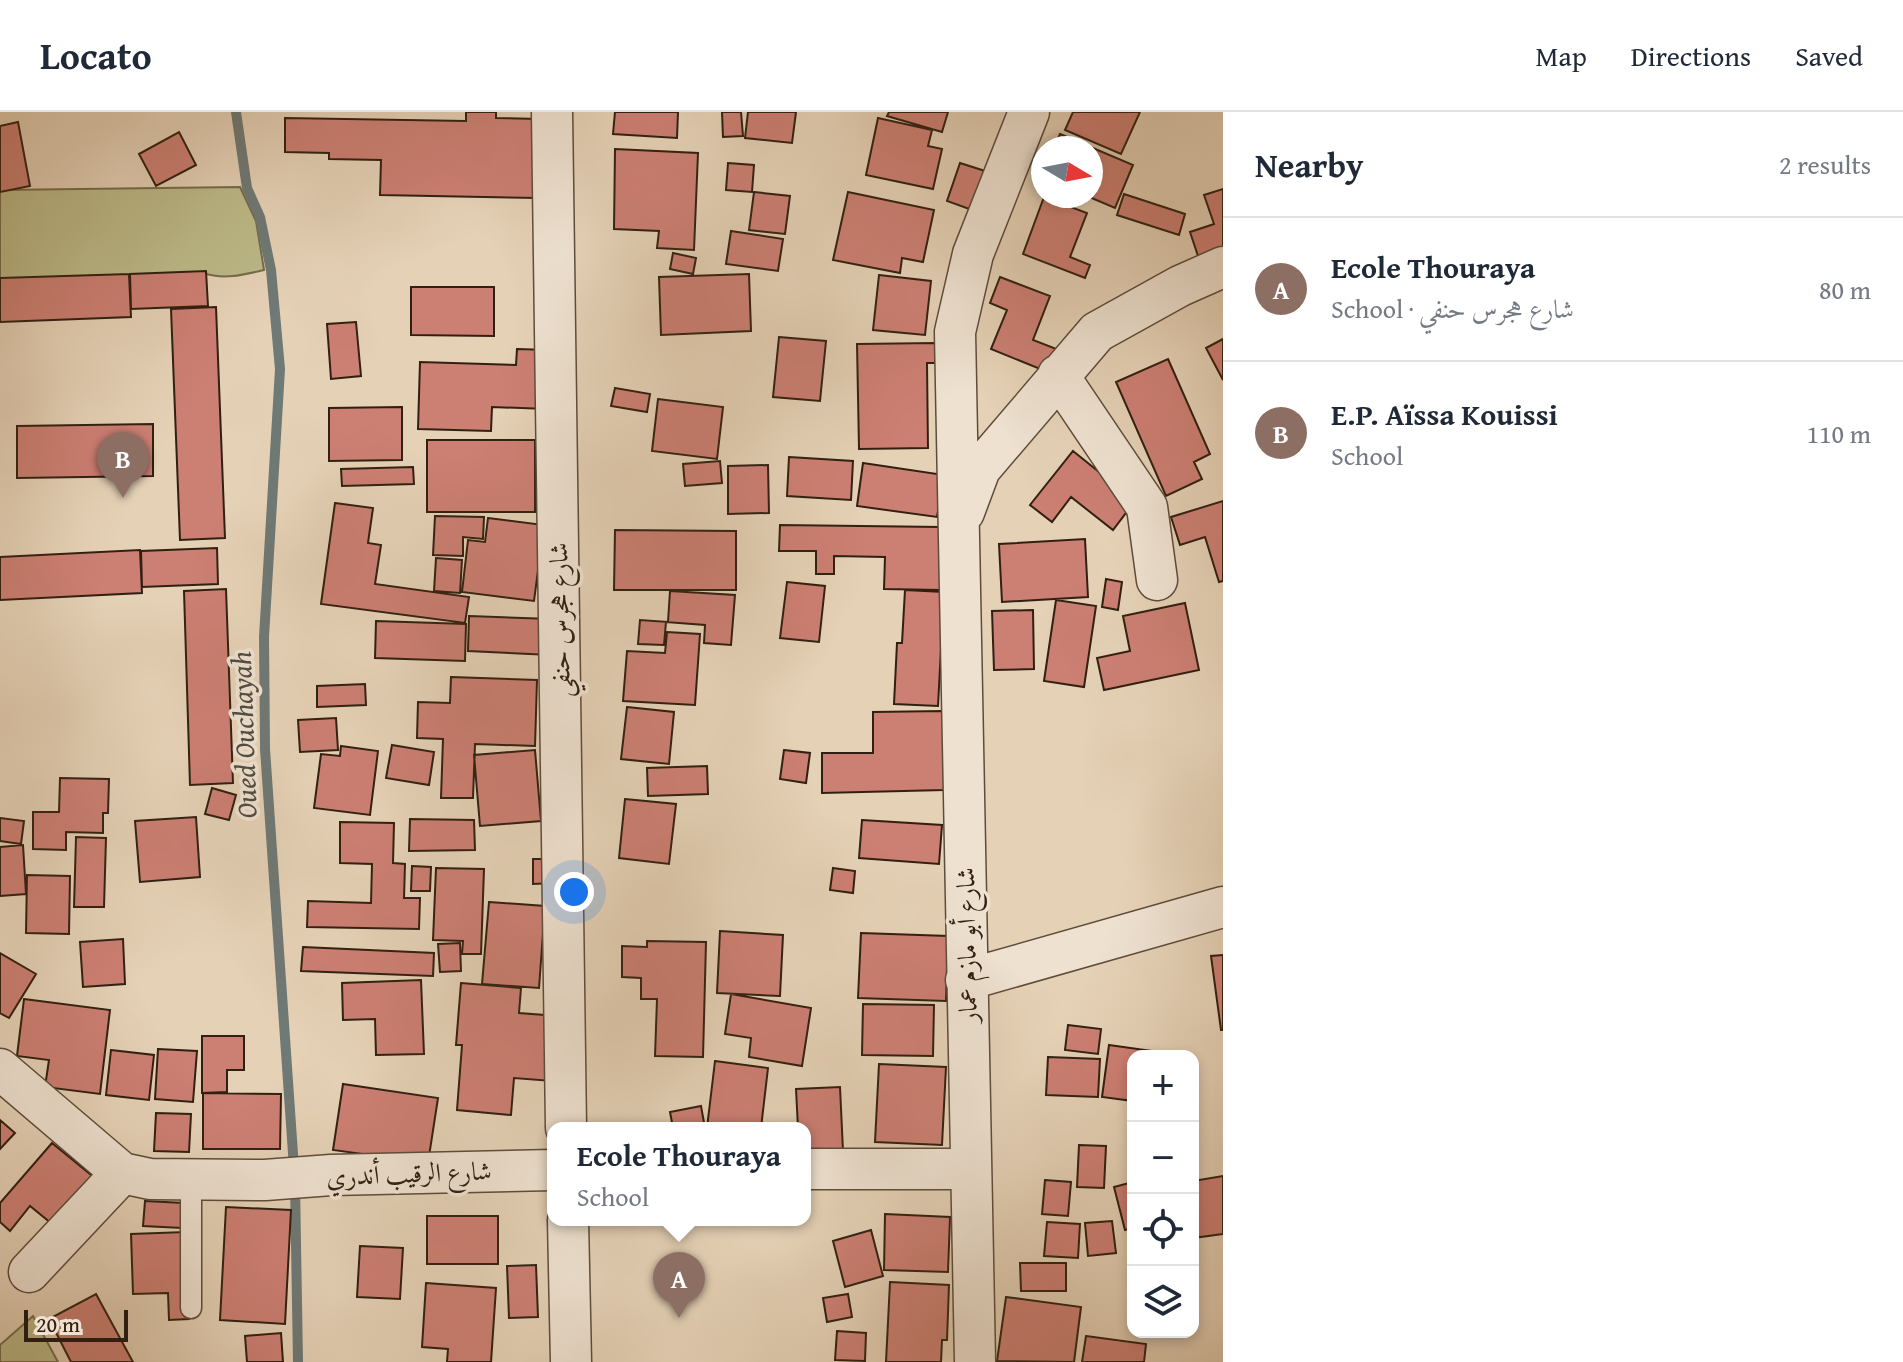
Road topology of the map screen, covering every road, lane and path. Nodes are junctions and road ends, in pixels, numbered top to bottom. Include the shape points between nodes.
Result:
1 (552, 112) edge
2 (1029, 112) edge
3 (1223, 267) edge
4 (1058, 375) junction
5 (958, 527) junction
6 (1157, 580) dead end
7 (1223, 907) edge
8 (966, 980) junction
9 (0, 1069) edge
10 (566, 1122) edge
11 (811, 1169) edge
12 (970, 1169) junction
13 (547, 1170) edge
14 (122, 1173) junction
15 (191, 1180) junction
16 (568, 1226) edge
17 (29, 1272) dead end
18 (191, 1308) dead end
19 (571, 1362) edge
20 (975, 1362) edge

1 - 10 street, شارع هجرس حنفي
2 - 5 street, شارع أبو مازم عمار via 973,254 955,332
3 - 4 street via 1097,332
4 - 5 street via 980,469
4 - 6 street via 1147,507
5 - 8 street, شارع أبو مازم عمار
7 - 8 street
8 - 12 street, شارع أبو مازم عمار
9 - 14 street
11 - 12 street
12 - 20 street, شارع أبو مازم عمار
13 - 15 street, شارع الرقيب أندري
14 - 15 street, شارع الرقيب أندري
14 - 17 street
15 - 18 lane
16 - 19 street

